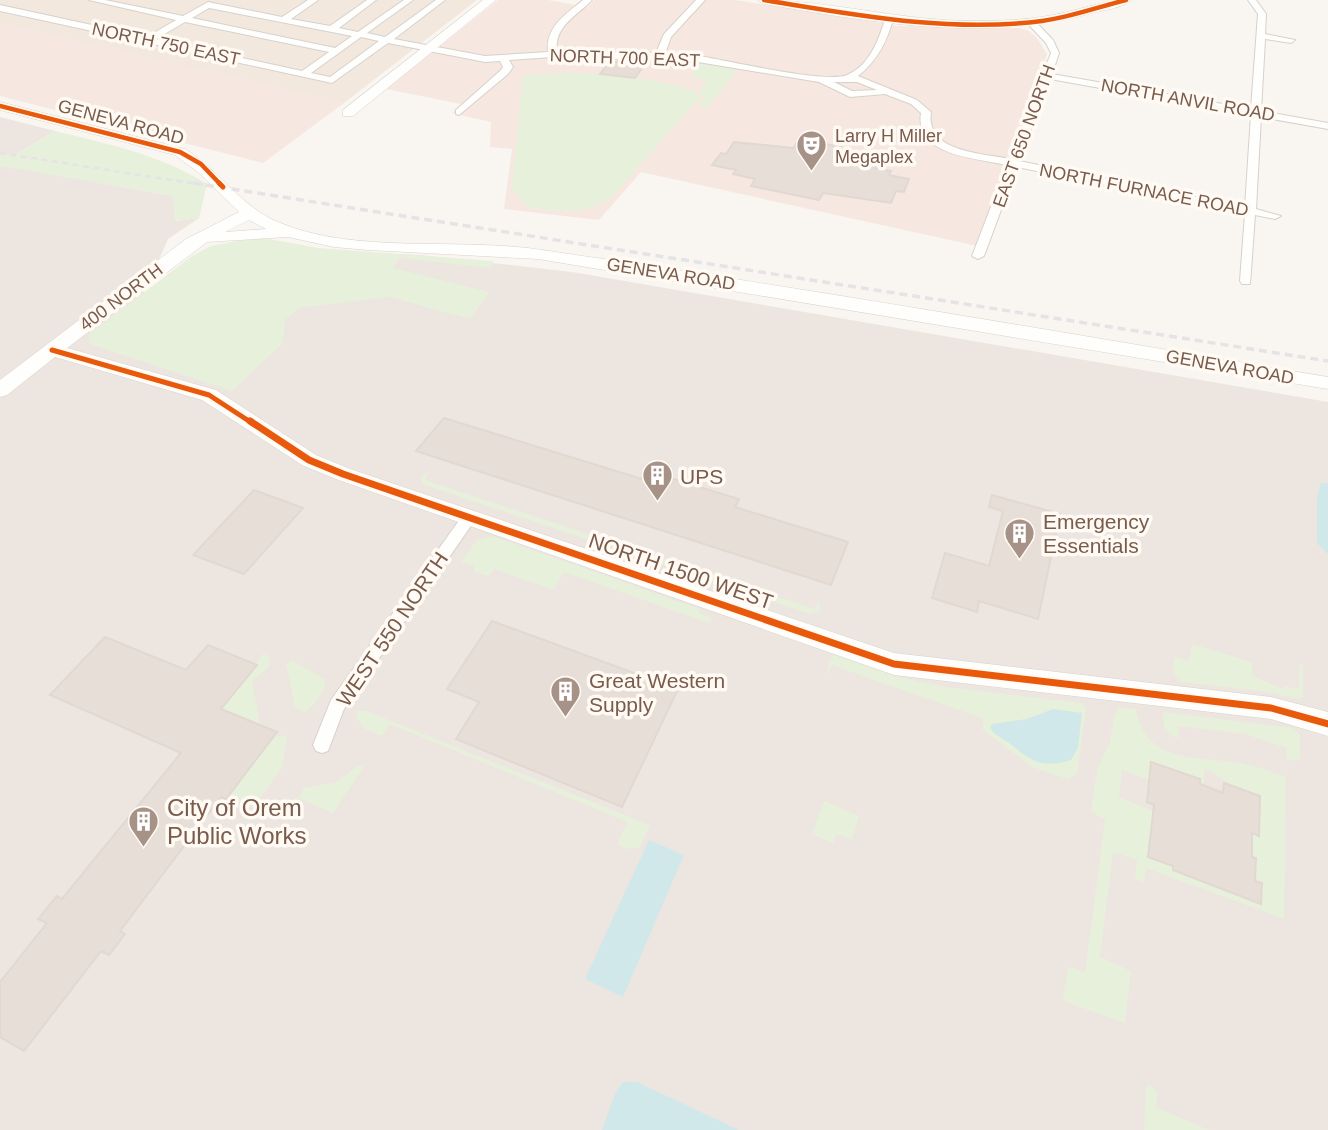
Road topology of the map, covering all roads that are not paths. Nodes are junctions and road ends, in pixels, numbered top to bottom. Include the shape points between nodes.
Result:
1 (93, 0) edge
2 (314, 0) edge
3 (372, 0) edge
4 (409, 0) edge
5 (441, 0) edge
6 (490, 0) edge
7 (588, 0) edge
8 (701, 0) edge
9 (764, 0) edge
10 (1126, 0) edge
11 (1252, 0) edge
12 (0, 8) edge
13 (184, 19) junction
14 (889, 19) junction
15 (283, 20) junction
16 (1030, 21) junction
17 (330, 30) junction
18 (359, 35) junction
19 (1260, 36) junction
20 (148, 40) junction
21 (1291, 40) dead end
22 (386, 41) junction
23 (427, 48) junction
24 (338, 51) junction
25 (552, 54) junction
26 (660, 56) junction
27 (504, 59) junction
28 (863, 71) junction
29 (303, 74) junction
30 (1047, 76) junction
31 (845, 79) junction
32 (822, 80) junction
33 (867, 87) junction
34 (840, 91) junction
35 (0, 106) edge
36 (459, 112) dead end
37 (1255, 112) junction
38 (348, 113) dead end
39 (1328, 125) edge
40 (1014, 164) junction
41 (223, 187) junction
42 (1248, 211) junction
43 (248, 214) junction
44 (1275, 216) dead end
45 (294, 233) junction
46 (192, 243) junction
47 (978, 256) dead end
48 (1246, 281) dead end
49 (52, 350) junction
50 (1328, 383) edge
51 (0, 390) edge
52 (470, 516) junction
53 (1328, 723) edge
54 (322, 745) dead end

1 - 13 street
2 - 15 street
3 - 17 street
4 - 18 street
5 - 22 street
6 - 23 main road
7 - 25 street via 554,31
8 - 26 street via 667,36
9 - 14 main road
10 - 16 main road
11 - 19 street via 1262,14
12 - 20 street, NORTH 750 EAST
13 - 15 street, NORTH 700 EAST via 208,5
13 - 20 street
13 - 24 street
14 - 16 main road via 936,24
14 - 28 street via 884,38
15 - 17 street, NORTH 700 EAST
16 - 30 street, EAST 650 NORTH via 1055,53
17 - 18 street, NORTH 700 EAST
18 - 22 street, NORTH 700 EAST
18 - 24 street
19 - 21 street
19 - 37 street
20 - 29 street, NORTH 750 EAST
22 - 23 street, NORTH 700 EAST
22 - 29 street, NORTH 750 EAST via 332,80
23 - 27 street, NORTH 700 EAST
23 - 38 main road
24 - 29 street
25 - 26 street, NORTH 700 EAST
25 - 27 street, NORTH 700 EAST
26 - 32 street, NORTH 700 EAST
27 - 36 street via 505,72
28 - 31 street
28 - 33 street
30 - 37 street, NORTH ANVIL ROAD
30 - 40 street, EAST 650 NORTH
31 - 32 street
31 - 33 street
31 - 34 street via 836,86
32 - 34 street
33 - 34 street via 850,94
33 - 40 street via 914,102 926,112 925,129 940,145
35 - 41 main road, GENEVA ROAD via 180,152 201,164
37 - 39 street, NORTH ANVIL ROAD
37 - 42 street
40 - 42 street, NORTH FURNACE ROAD
40 - 47 street, EAST 650 NORTH
41 - 43 main road, GENEVA ROAD
41 - 46 main road via 215,223
42 - 44 street, NORTH FURNACE ROAD
42 - 48 street
43 - 45 main road, GENEVA ROAD
43 - 46 main road, 400 NORTH
45 - 46 main road via 224,235
45 - 50 main road, GENEVA ROAD via 337,242 533,253
46 - 49 main road, 400 NORTH
49 - 51 main road, 400 NORTH
49 - 52 main road, NORTH 1500 WEST via 209,395 309,460
52 - 53 main road, NORTH 1500 WEST via 894,664 1271,708
52 - 54 street, WEST 550 NORTH via 337,705

